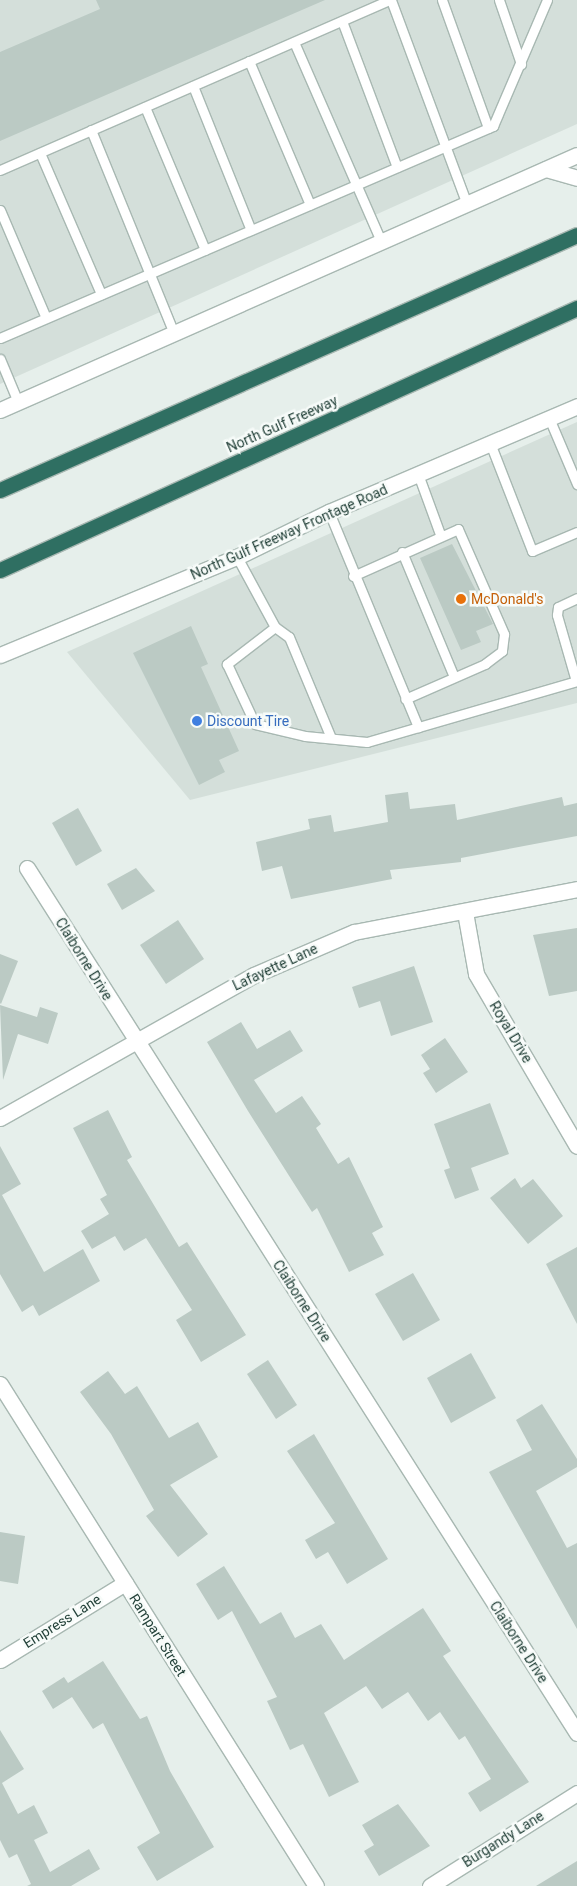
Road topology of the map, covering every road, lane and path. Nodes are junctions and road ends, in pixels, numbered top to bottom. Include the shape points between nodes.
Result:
1 (390, 0) edge
2 (442, 0) edge
3 (499, 0) edge
4 (547, 0) edge
5 (342, 21) junction
6 (294, 42) junction
7 (249, 61) junction
8 (522, 64) junction
9 (193, 86) junction
10 (145, 107) junction
11 (488, 128) junction
12 (91, 130) junction
13 (445, 146) junction
14 (40, 153) junction
15 (577, 155) edge
16 (398, 167) junction
17 (546, 169) junction
18 (0, 170) edge
19 (577, 178) edge
20 (356, 185) junction
21 (310, 204) junction
22 (467, 204) junction
23 (0, 210) edge
24 (252, 230) junction
25 (577, 235) edge
26 (381, 241) junction
27 (205, 250) junction
28 (149, 274) junction
29 (101, 294) junction
30 (571, 310) edge
31 (46, 318) junction
32 (174, 333) junction
33 (0, 338) edge
34 (0, 359) edge
35 (577, 399) edge
36 (18, 402) junction
37 (571, 409) edge
38 (0, 410) edge
39 (549, 418) junction
40 (490, 443) junction
41 (418, 474) junction
42 (577, 484) edge
43 (0, 490) edge
44 (329, 512) junction
45 (577, 532) edge
46 (440, 534) junction
47 (402, 552) junction
48 (237, 557) junction
49 (0, 570) edge
50 (353, 576) junction
51 (577, 598) edge
52 (275, 627) junction
53 (0, 655) edge
54 (454, 677) junction
55 (577, 681) edge
56 (405, 699) junction
57 (418, 727) junction
58 (331, 738) junction
59 (26, 868) dead end
60 (577, 889) edge
61 (465, 912) junction
62 (136, 1040) junction
63 (0, 1118) edge
64 (577, 1146) edge
65 (0, 1384) edge
66 (125, 1582) junction
67 (0, 1660) edge
68 (577, 1733) edge
69 (577, 1793) edge
70 (316, 1886) edge
71 (430, 1886) edge

1 - 5 lane
1 - 13 lane
2 - 11 lane
3 - 8 lane
4 - 8 lane
5 - 6 lane
5 - 16 lane
6 - 7 lane
6 - 20 lane
7 - 9 lane
7 - 21 lane
8 - 11 lane
9 - 10 lane
9 - 24 lane
10 - 12 lane
10 - 27 lane
11 - 13 lane
12 - 14 lane
12 - 28 lane
13 - 16 lane
13 - 22 lane
14 - 18 lane
14 - 29 lane
15 - 17 street
16 - 20 lane
17 - 19 street
17 - 22 street
20 - 21 lane
20 - 26 lane
21 - 24 lane
22 - 26 street
23 - 31 lane
24 - 27 lane
25 - 43 highway
26 - 32 street
27 - 28 lane
28 - 29 lane
28 - 32 lane
29 - 31 lane
30 - 49 highway, North Gulf Freeway
31 - 33 lane
32 - 36 street
34 - 36 lane
35 - 37 street
36 - 38 street
37 - 39 street, North Gulf Freeway Frontage Road
39 - 40 street, North Gulf Freeway Frontage Road
39 - 42 lane
40 - 41 street, North Gulf Freeway Frontage Road
40 - 45 lane via 532,551
41 - 44 street, North Gulf Freeway Frontage Road
41 - 46 lane
44 - 48 street, North Gulf Freeway Frontage Road
44 - 50 lane
46 - 47 lane
46 - 54 lane via 458,529 506,641 502,651 485,664
47 - 50 lane
47 - 54 lane
48 - 52 lane
48 - 53 street, North Gulf Freeway Frontage Road
50 - 56 lane
51 - 55 lane via 558,607 557,615
52 - 58 lane via 288,637
52 - 58 lane via 227,664 255,724
54 - 56 lane
55 - 57 lane
56 - 57 lane
57 - 58 lane via 367,742
59 - 62 street, Claiborne Drive
60 - 61 street, Lafayette Lane
61 - 62 street, Lafayette Lane via 354,932 254,975
61 - 64 street, Royal Drive via 476,974
62 - 63 street, Lafayette Lane
62 - 68 street, Claiborne Drive
65 - 66 street, Rampart Street
66 - 67 street, Empress Lane
66 - 70 street, Rampart Street
69 - 71 street, Burgandy Lane

